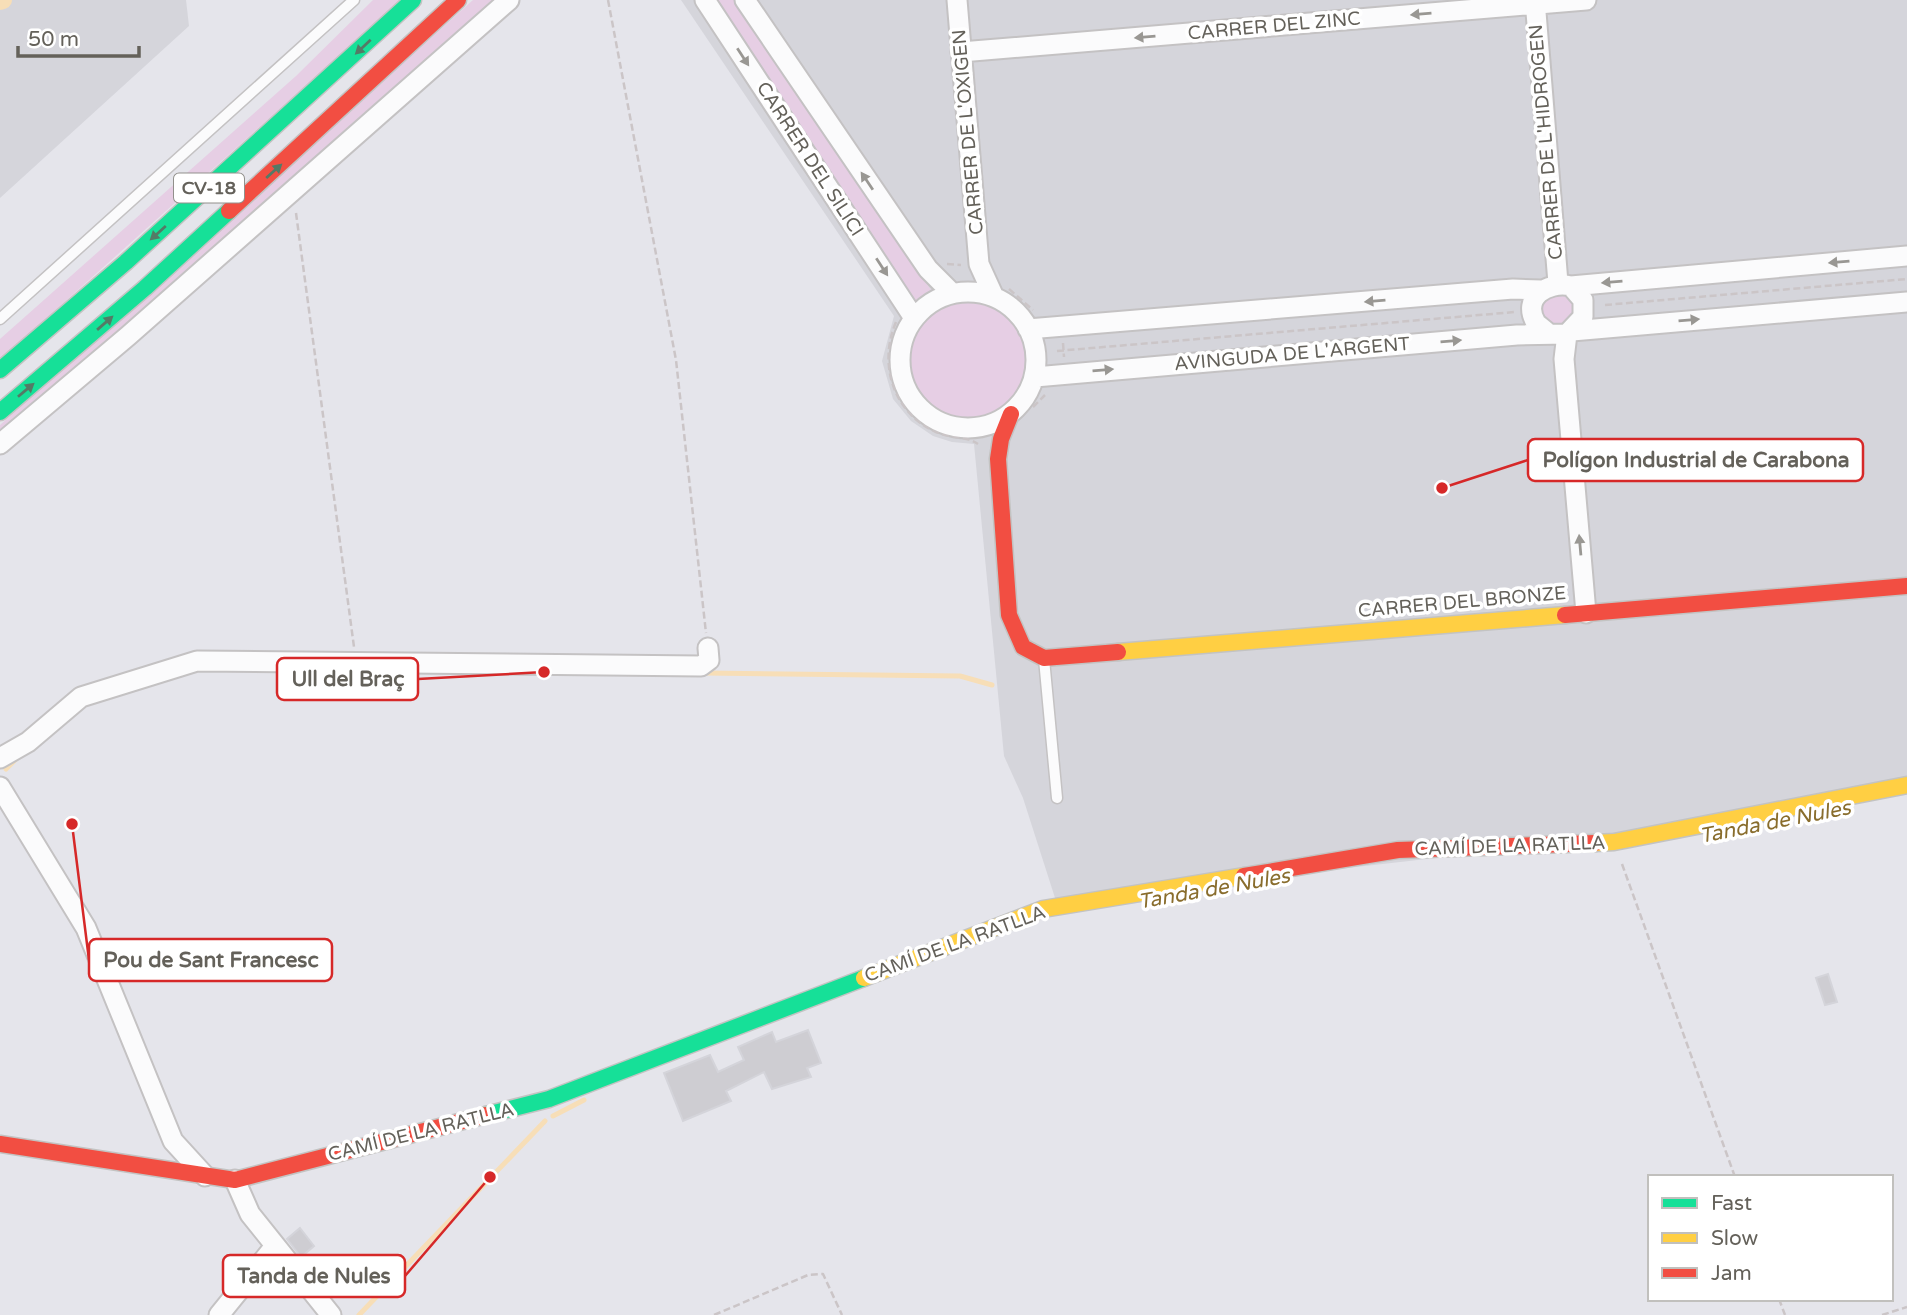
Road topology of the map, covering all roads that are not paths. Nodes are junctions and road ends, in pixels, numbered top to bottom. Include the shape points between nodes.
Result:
1 (354, 0) edge
2 (412, 0) edge
3 (457, 0) edge
4 (509, 0) edge
5 (705, 0) edge
6 (745, 0) edge
7 (957, 0) edge
8 (1587, 0) edge
9 (1535, 2) edge
10 (961, 52) junction
11 (1907, 256) edge
12 (979, 264) junction
13 (1557, 286) junction
14 (997, 291) junction
15 (959, 293) junction
16 (1907, 302) edge
17 (906, 316) junction
18 (0, 319) edge
19 (1033, 321) junction
20 (1563, 333) junction
21 (0, 370) edge
22 (1035, 377) junction
23 (0, 412) edge
24 (1019, 413) junction
25 (976, 428) junction
26 (0, 444) edge
27 (998, 458) junction
28 (1907, 586) edge
29 (1586, 612) junction
30 (708, 648) road end
31 (1044, 658) junction
32 (0, 758) edge
33 (1907, 785) edge
34 (0, 787) edge
35 (1057, 798) dead end
36 (0, 1144) edge
37 (205, 1176) junction
38 (235, 1180) junction
39 (275, 1246) junction
40 (219, 1315) edge
41 (331, 1315) edge

1 - 18 lane
2 -> 21 street, CV-18 via 126,262
23 -> 3 street, CV-18 via 155,279
4 - 26 street
5 -> 17 street, CARRER DEL SILICI
15 -> 6 street, CARRER DEL SILICI via 928,269
7 - 10 street, CARRER DE L'OXIGEN
8 - 9 street, CARRER DEL ZINC
9 -> 10 street, CARRER DEL ZINC
9 - 13 street, CARRER DE L'HIDROGEN
10 - 12 street, CARRER DE L'OXIGEN
11 -> 13 street
12 - 14 street, CARRER DE L'OXIGEN
12 - 15 street
13 -> 19 street via 1062,328
13 - 20 street via 1583,300 1583,317
13 - 20 street via 1533,305 1536,322
14 - 15 street
14 - 19 street via 1014,310
15 - 17 street
20 -> 16 street, AVINGUDA DE L'ARGENT
17 - 25 street via 900,361 904,384 916,404 934,418
19 - 22 street
22 -> 20 street, AVINGUDA DE L'ARGENT
29 -> 20 street
22 - 24 street
24 - 25 street
24 - 27 street via 1001,439
25 - 27 street
27 - 31 street via 1009,615 1023,647
28 - 29 street, CARRER DEL BRONZE
29 - 31 street, CARRER DEL BRONZE
30 - 32 street via 709,660 701,666 188,663 80,697 28,742
31 - 35 lane
33 - 38 street, CAMÍ DE LA RATLLA via 1614,842 1398,850 1043,909 549,1099
34 - 37 street via 86,928 173,1141
36 - 37 street
37 - 38 street
38 - 39 street via 250,1214
39 - 40 street
39 - 41 street

